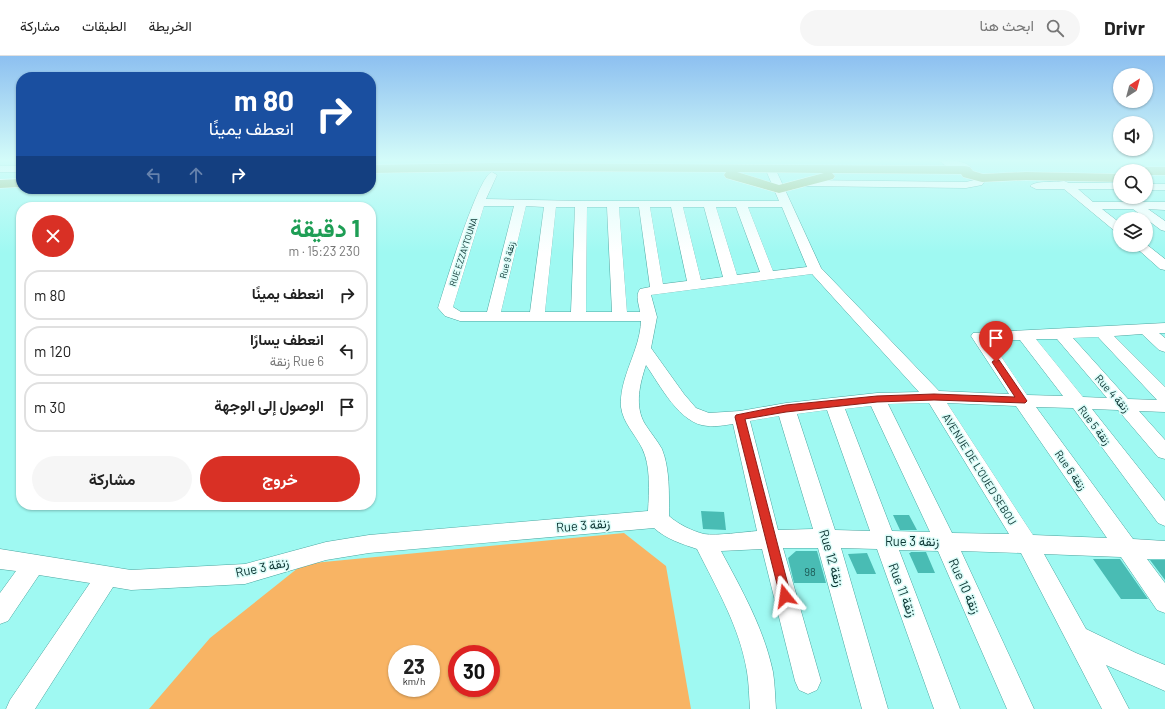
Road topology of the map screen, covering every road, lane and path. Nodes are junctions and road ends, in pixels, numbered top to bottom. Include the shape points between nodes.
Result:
1 (484, 191) edge
2 (764, 191) edge
3 (779, 191) edge
4 (1078, 191) edge
5 (1084, 191) edge
6 (479, 202) junction
7 (521, 203) junction
8 (550, 204) junction
9 (581, 204) junction
10 (613, 204) junction
11 (644, 204) junction
12 (676, 204) junction
13 (709, 204) junction
14 (1090, 204) junction
15 (741, 205) junction
16 (1103, 205) junction
17 (1135, 205) junction
18 (1165, 206) edge
19 (1113, 213) edge
20 (1113, 223) edge
21 (1165, 227) edge
22 (1153, 245) edge
23 (1148, 252) edge
24 (1165, 254) edge
25 (1165, 266) edge
26 (814, 270) junction
27 (768, 275) junction
28 (732, 280) junction
29 (695, 285) junction
30 (657, 289) junction
31 (493, 316) junction
32 (578, 316) junction
33 (537, 317) junction
34 (648, 317) junction
35 (620, 318) junction
36 (1165, 328) edge
37 (1146, 329) junction
38 (1101, 331) junction
39 (1061, 334) junction
40 (1024, 335) junction
41 (1165, 347) edge
42 (643, 348) junction
43 (934, 397) junction
44 (1165, 398) edge
45 (877, 399) junction
46 (1022, 401) junction
47 (1078, 403) junction
48 (834, 404) junction
49 (1124, 405) junction
50 (1165, 406) edge
51 (786, 408) junction
52 (740, 417) junction
53 (1165, 452) edge
54 (1165, 517) edge
55 (658, 519) junction
56 (770, 539) junction
57 (826, 539) junction
58 (884, 541) junction
59 (945, 541) junction
60 (705, 543) junction
61 (1027, 544) junction
62 (1127, 549) junction
63 (1165, 550) edge
64 (0, 559) edge
65 (34, 564) junction
66 (108, 576) junction
67 (1165, 602) edge
68 (0, 613) edge
69 (1079, 638) junction
70 (1165, 678) edge
71 (808, 681) dead end
72 (19, 709) edge
73 (763, 709) edge
74 (875, 709) edge
75 (947, 709) edge
76 (1021, 709) edge
77 (1116, 709) edge

1 - 6 street, RUE EZZAYTOUNA
2 - 15 street
3 - 26 street, AVENUE DE L'OUED SEBOU
4 - 14 street
5 - 16 street
6 - 7 street
6 - 31 street, RUE EZZAYTOUNA via 445,308 450,313 460,316
7 - 8 street
7 - 31 street, Rue 9 زنقة
8 - 9 street
8 - 33 street
9 - 10 street
9 - 32 street
10 - 11 street
10 - 35 street
11 - 12 street
11 - 30 street
12 - 13 street
12 - 29 street
13 - 15 street
13 - 28 street
14 - 16 street
14 - 20 street
15 - 27 street
16 - 17 street
16 - 19 street
17 - 18 street
17 - 21 street
22 - 24 street
23 - 25 street
26 - 27 street
26 - 43 street, AVENUE DE L'OUED SEBOU
27 - 28 street
28 - 29 street
29 - 30 street
30 - 34 street via 649,290 644,296
31 - 33 street
32 - 33 street
32 - 35 street
34 - 35 street
34 - 42 street
36 - 37 street
37 - 38 street
37 - 41 street
38 - 39 street
38 - 44 street
39 - 40 street
39 - 49 street, Rue 4 زنقة
40 - 46 street, Rue 6 زنقة via 979,336
40 - 47 street, Rue 5 زنقة
42 - 52 street via 690,412 707,420
42 - 55 street via 631,390 630,406 640,431 652,450 660,495
43 - 45 street
43 - 46 street
43 - 61 street, AVENUE DE L'OUED SEBOU
45 - 48 street
45 - 59 street, Rue 10 زنقة
46 - 47 street
46 - 62 street, Rue 6 زنقة
47 - 49 street
47 - 54 street, Rue 5 زنقة
48 - 51 street
48 - 58 street, Rue 11 زنقة
49 - 50 street
49 - 53 street, Rue 4 زنقة
51 - 52 street
51 - 57 street, Rue 12 زنقة
52 - 56 street
55 - 60 street, Rue 3 زنقة via 682,535
55 - 66 street, Rue 3 زنقة via 368,544 326,551 245,574 131,580
56 - 57 street, Rue 3 زنقة
56 - 60 street, Rue 3 زنقة
56 - 71 street
57 - 58 street, Rue 3 زنقة
57 - 74 street, Rue 12 زنقة
58 - 59 street, Rue 3 زنقة
58 - 75 street, Rue 11 زنقة
59 - 61 street, Rue 3 زنقة
59 - 76 street, Rue 10 زنقة
60 - 73 street via 752,640 760,672
61 - 62 street, Rue 3 زنقة
61 - 69 street, AVENUE DE L'OUED SEBOU
62 - 63 street, Rue 3 زنقة
62 - 67 street, Rue 6 زنقة
64 - 65 street, Rue 3 زنقة
65 - 66 street, Rue 3 زنقة
65 - 68 street
66 - 72 street
69 - 70 street
69 - 77 street, AVENUE DE L'OUED SEBOU

